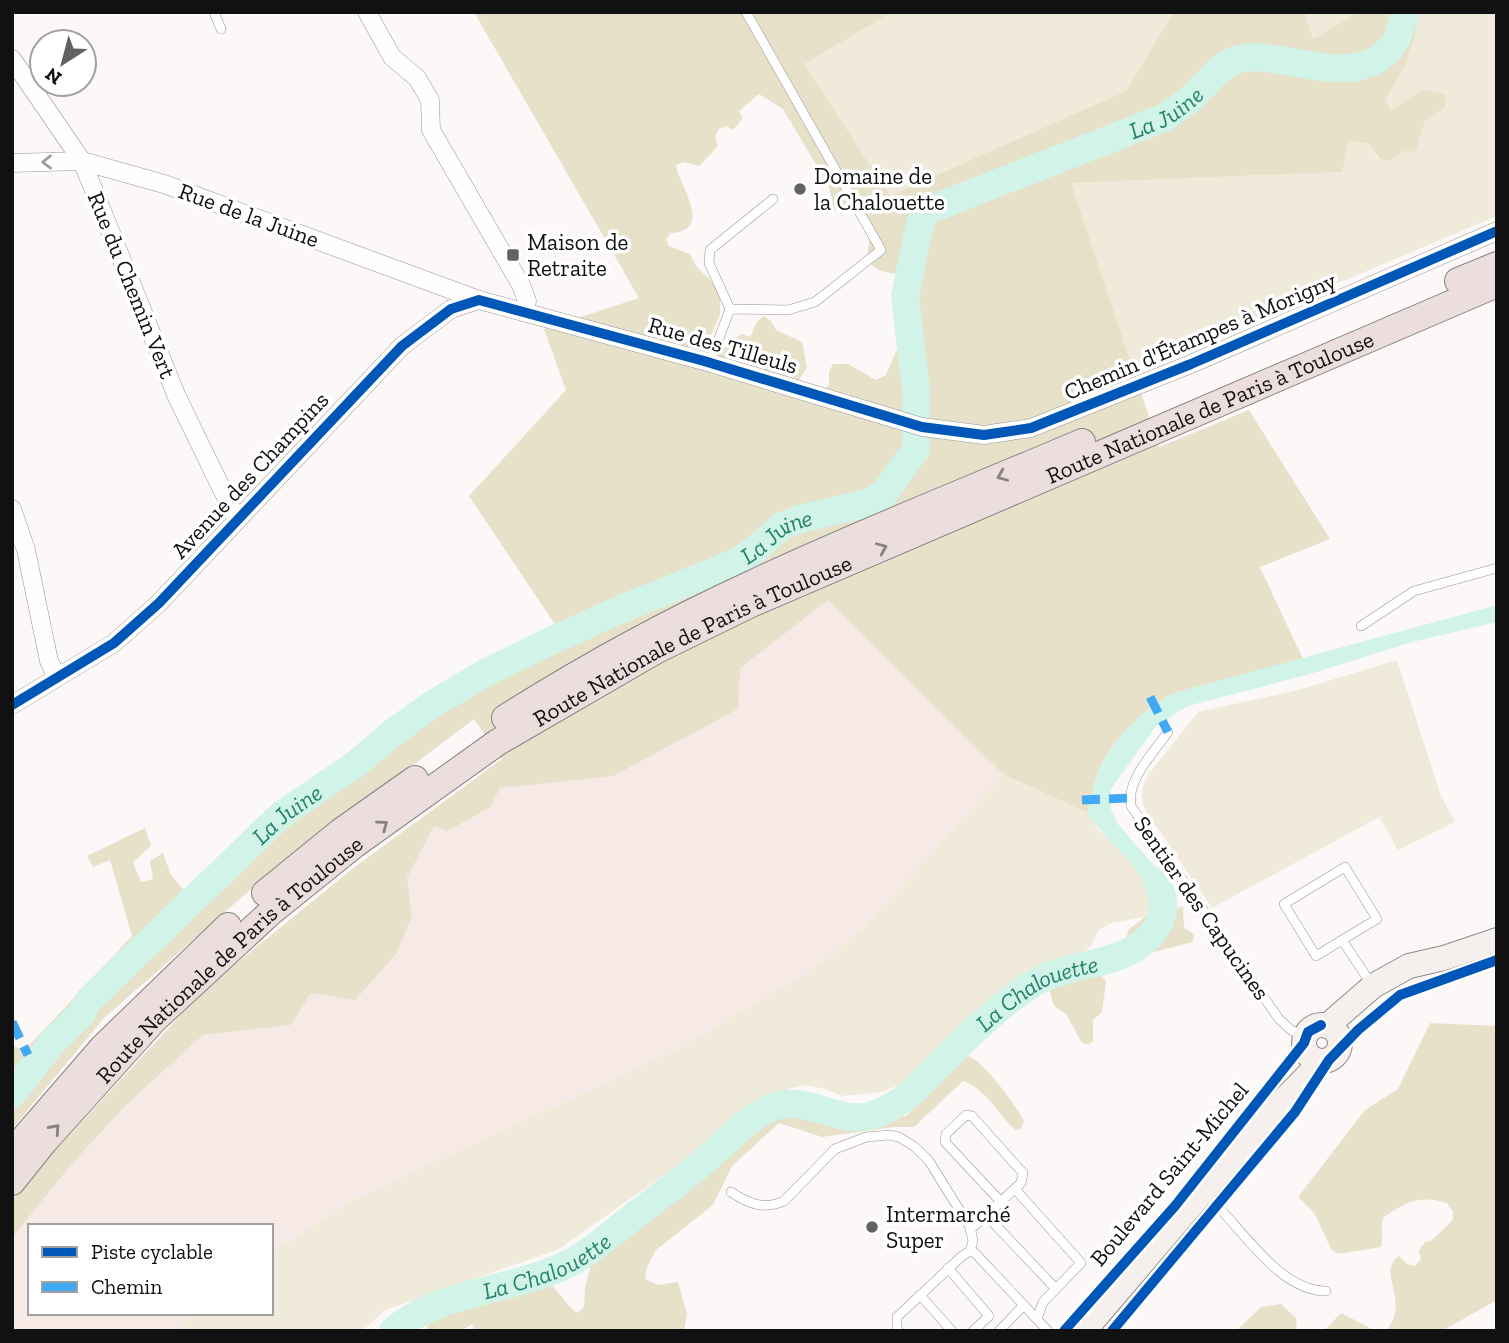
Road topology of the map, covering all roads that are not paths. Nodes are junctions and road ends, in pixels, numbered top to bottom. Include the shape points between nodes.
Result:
1 (214, 12) edge
2 (367, 12) edge
3 (746, 12) edge
4 (221, 29) dead end
5 (12, 59) edge
6 (82, 161) junction
7 (12, 163) edge
8 (773, 199) dead end
9 (1497, 231) edge
10 (1497, 264) edge
11 (1497, 284) edge
12 (479, 300) junction
13 (730, 309) junction
14 (524, 310) junction
15 (710, 362) junction
16 (917, 425) joint
17 (12, 509) edge
18 (237, 520) junction
19 (1497, 568) edge
20 (1361, 626) dead end
21 (57, 677) junction
22 (12, 705) edge
23 (1168, 732) dead end
24 (1342, 940) junction
25 (1497, 940) edge
26 (1374, 996) junction
27 (1320, 1043) junction
28 (12, 1152) edge
29 (12, 1182) edge
30 (1015, 1188) junction
31 (731, 1192) dead end
32 (1203, 1193) junction
33 (1001, 1202) junction
34 (986, 1215) junction
35 (970, 1230) junction
36 (970, 1251) junction
37 (948, 1268) junction
38 (1056, 1289) junction
39 (1326, 1291) dead end
40 (920, 1295) junction
41 (1024, 1305) junction
42 (1037, 1320) junction
43 (899, 1331) edge
44 (952, 1331) edge
45 (973, 1331) edge
46 (999, 1331) edge
47 (1048, 1331) edge
48 (1084, 1331) edge

1 - 4 lane
2 - 14 street via 392,57 417,78 430,100 431,130 521,285 527,301
3 - 13 lane via 881,250 815,302 788,310
5 - 6 street, Rue du Chemin Vert
6 -> 7 street, Rue de la Juine
6 - 12 street, Rue de la Juine via 164,184
6 - 18 street, Rue du Chemin Vert via 177,397
8 - 13 lane via 710,250 709,263
9 - 16 street, Chemin d'Étampes à Morigny via 1031,428 984,435
10 -> 28 main road, Route Nationale de Paris à Toulouse via 752,583 569,678 340,832 260,898 103,1047
29 -> 11 main road, Route Nationale de Paris à Toulouse via 146,1029 272,911 354,845 498,743 657,650 751,604
12 - 14 street
12 - 18 street, Avenue des Champins via 451,309 402,346
13 - 15 lane
14 - 15 street, Rue des Tilleuls
15 - 16 street, Rue des Tilleuls
17 - 21 street via 26,550 49,661
18 - 21 street, Avenue des Champins via 159,603 114,643
19 - 20 lane via 1414,591
21 - 22 street, Avenue des Champins
23 - 27 lane, Sentier des Capucines via 1136,778 1132,806 1279,1019
24 - 24 lane via 1377,919 1345,867 1284,904 1316,956
24 - 26 lane
25 - 26 main road, Boulevard Saint-Michel via 1444,958
26 - 27 main road, Boulevard Saint-Michel
27 - 32 main road, Boulevard Saint-Michel
30 - 33 lane
30 - 33 lane via 1023,1178 1021,1168 966,1115 946,1134 945,1142
30 - 38 lane via 1081,1263
31 - 35 lane via 752,1203 773,1206 835,1149 866,1137 888,1135 915,1147 929,1161
32 - 39 lane via 1298,1285
32 - 48 main road, Boulevard Saint-Michel
33 - 34 lane
34 - 35 lane
34 - 38 lane
35 - 36 lane
36 - 37 lane
36 - 41 lane
37 - 40 lane
37 - 45 lane via 989,1316
38 - 42 lane via 1043,1302
40 - 43 lane via 897,1317
40 - 44 lane
41 - 42 lane
41 - 46 lane
42 - 47 lane

